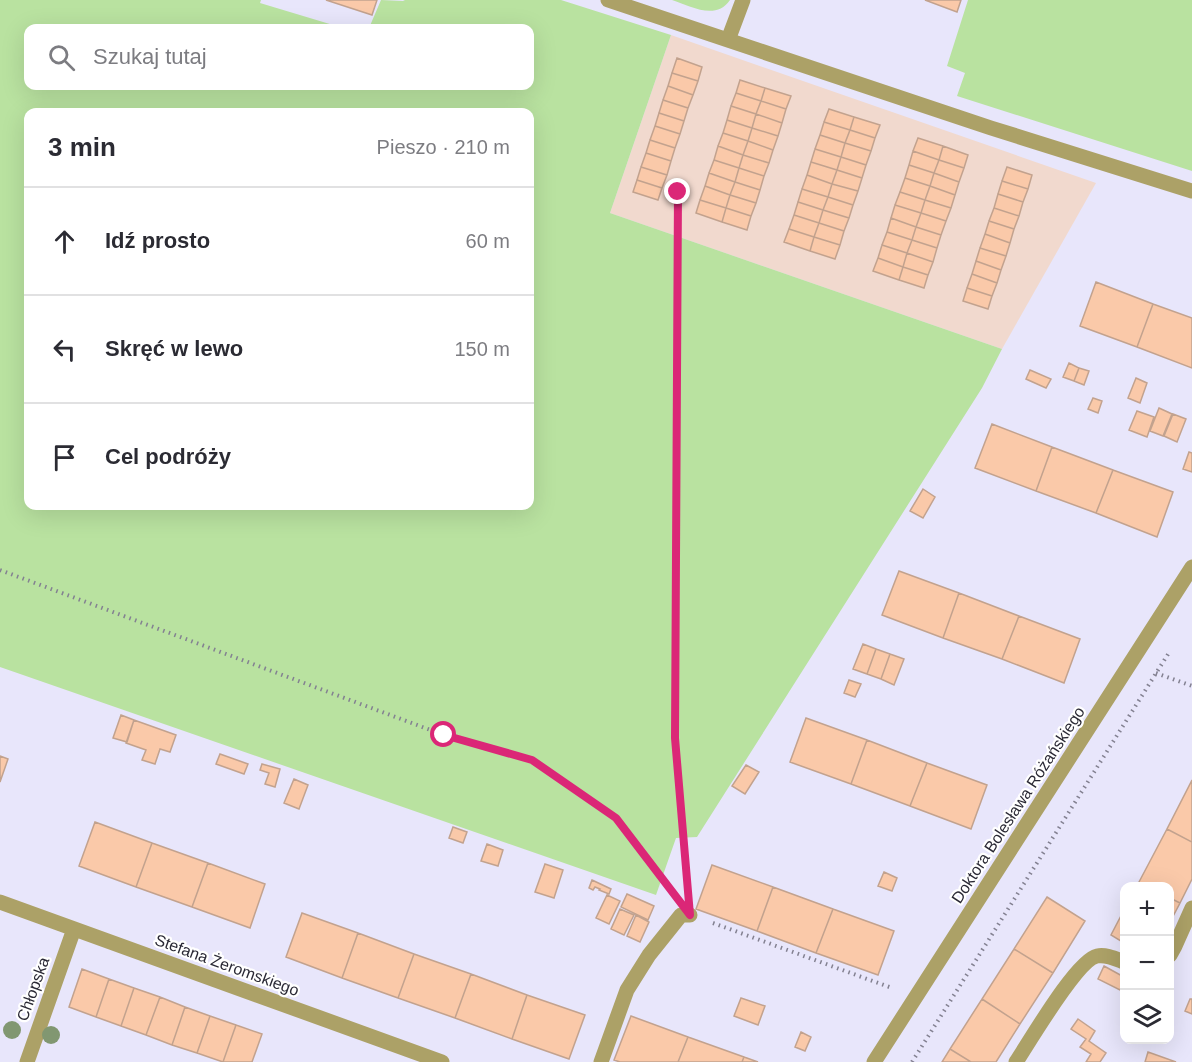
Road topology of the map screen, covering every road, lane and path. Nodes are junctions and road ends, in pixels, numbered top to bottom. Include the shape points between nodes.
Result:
1 (608, 0) edge
2 (743, 0) edge
3 (728, 40) junction
4 (1192, 191) edge
5 (678, 192) dead end
6 (1192, 567) edge
7 (0, 570) edge
8 (1174, 645) dead end
9 (1156, 673) junction
10 (1192, 686) edge
11 (0, 902) edge
12 (1192, 908) edge
13 (690, 915) junction
14 (74, 929) junction
15 (1174, 948) edge
16 (1120, 960) edge
17 (916, 997) junction
18 (27, 1062) edge
19 (442, 1062) edge
20 (601, 1062) edge
21 (873, 1062) edge
22 (912, 1062) edge
23 (1016, 1062) edge

1 - 3 street
2 - 3 street
3 - 4 street
5 - 13 path via 675,738
6 - 17 street, Doktora Bolesława Różańskiego
7 - 13 path via 444,735 532,760 616,818
8 - 9 path
9 - 10 path
9 - 22 path
11 - 14 street, Stefana Żeromskiego
12 - 15 street
13 - 17 path
13 - 20 street via 681,915 627,990
14 - 18 street, Chłopska
14 - 19 street, Stefana Żeromskiego
16 - 23 street via 1096,956 1084,964
17 - 21 street, Doktora Bolesława Różańskiego

